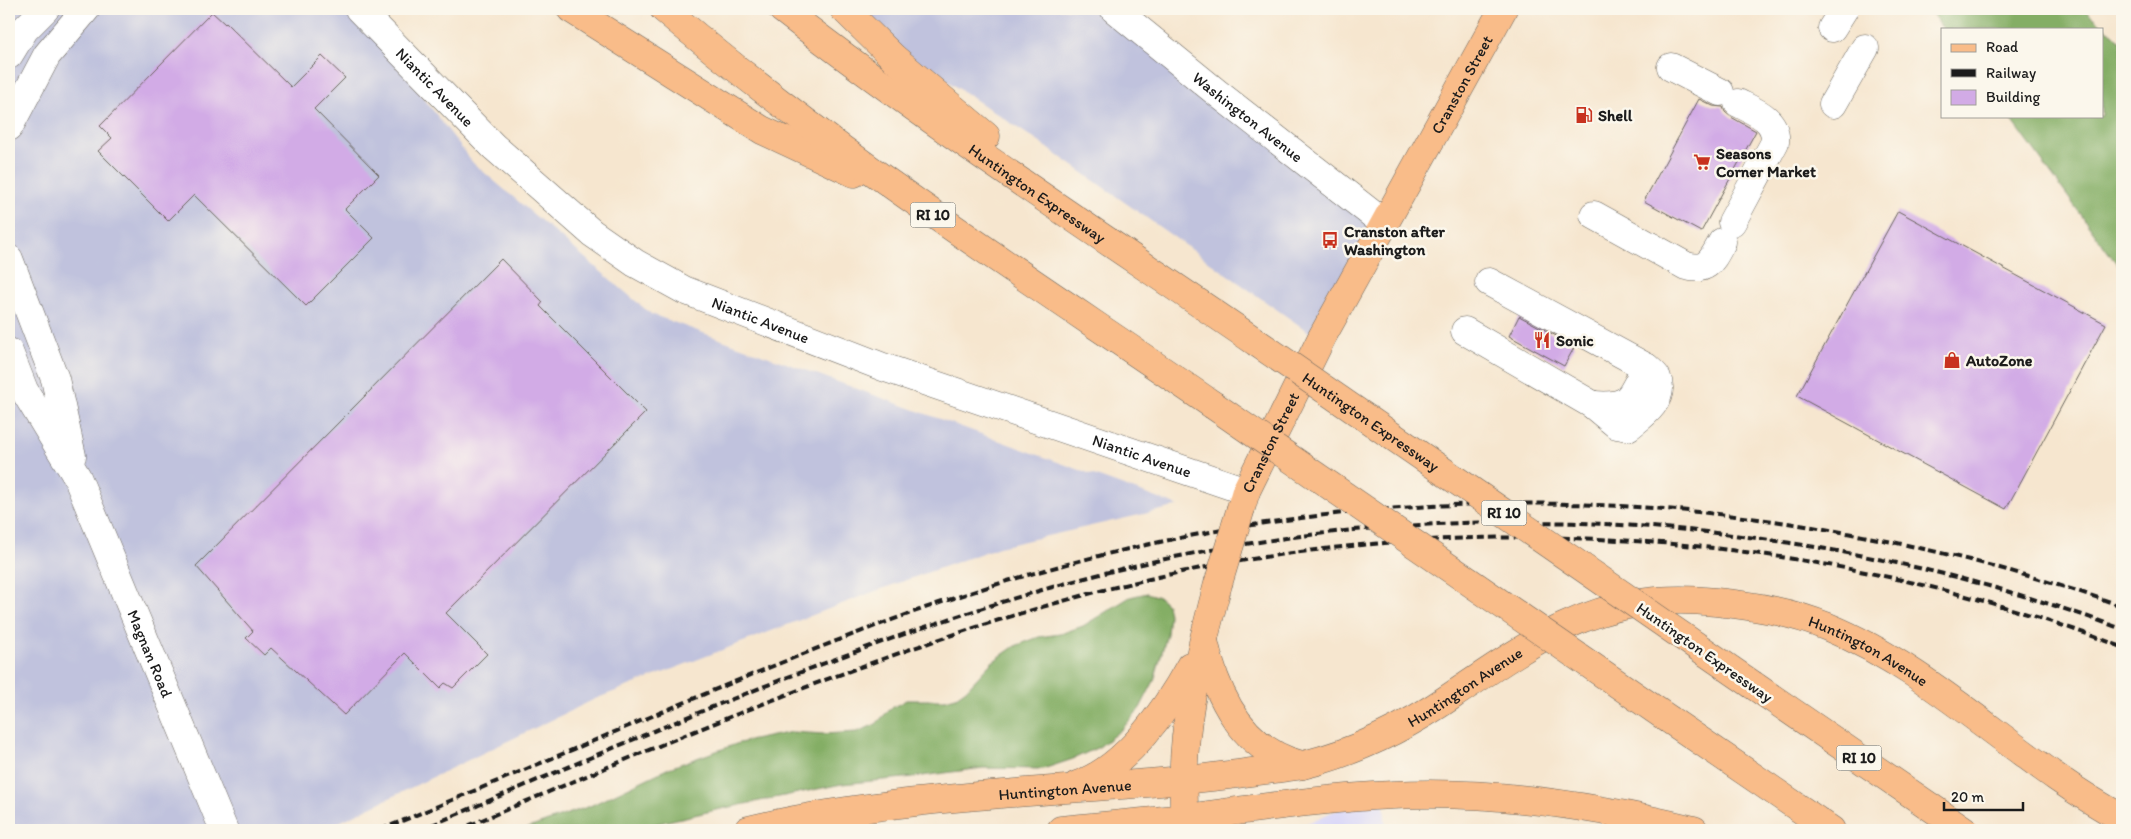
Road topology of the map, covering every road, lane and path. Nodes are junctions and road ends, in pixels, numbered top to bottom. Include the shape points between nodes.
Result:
1 (45, 9) edge
2 (86, 9) edge
3 (359, 9) edge
4 (571, 9) edge
5 (664, 9) edge
6 (782, 9) edge
7 (844, 9) edge
8 (1114, 9) edge
9 (1503, 9) edge
10 (17, 37) edge
11 (1865, 48) dead end
12 (9, 55) edge
13 (1672, 67) dead end
14 (1833, 104) dead end
15 (9, 127) edge
16 (907, 197) junction
17 (1594, 215) dead end
18 (1385, 224) junction
19 (9, 259) edge
20 (1146, 266) junction
21 (1489, 282) dead end
22 (1465, 331) dead end
23 (9, 352) edge
24 (77, 477) junction
25 (1244, 499) junction
26 (1204, 638) junction
27 (1303, 765) junction
28 (1182, 780) junction
29 (1068, 788) junction
30 (2122, 818) edge
31 (1186, 824) edge
32 (1108, 828) edge
33 (1963, 829) edge
34 (224, 830) edge
35 (748, 830) edge
36 (1061, 830) edge
37 (1694, 830) edge
38 (1831, 830) edge

1 - 10 street
2 - 15 street via 47,56
3 - 25 street, Niantic Avenue via 493,146 585,226 635,263 684,290 883,367
4 - 16 main road via 762,130
5 - 16 main road, RI 10 via 772,97
6 - 20 main road, Huntington Expressway / RI 10 via 912,104
7 - 20 main road via 929,89
8 - 18 street, Washington Avenue
9 - 18 main road, Cranston Street
10 - 12 street
11 - 14 street
13 - 17 street via 1761,114 1776,132 1776,142 1713,259 1697,269
16 - 38 main road, RI 10, bridge
18 - 25 main road, Cranston Street via 1322,337
19 - 24 street, Magnan Road via 55,379
20 - 33 main road, Huntington Expressway / RI 10, bridge
21 - 22 street via 1646,367 1628,400 1620,405 1593,405
23 - 24 street, Magnan Road via 24,390
24 - 34 street, Magnan Road
25 - 26 main road, Cranston Street, bridge
26 - 27 main road via 1218,685 1237,722 1274,754
26 - 28 main road, Cranston Street via 1187,712
26 - 29 main road via 1171,698 1133,746 1104,770
27 - 28 main road, Huntington Avenue
27 - 30 main road, Huntington Avenue via 1352,749 1412,721 1520,651 1580,619 1621,605 1702,600 1769,608 1852,638 1936,688 2046,772
28 - 29 main road, Huntington Avenue
28 - 31 main road, Cranston Street
29 - 35 main road, Huntington Avenue via 852,809
31 - 32 main road
31 - 37 main road via 1341,799 1447,794 1551,803
32 - 36 main road

